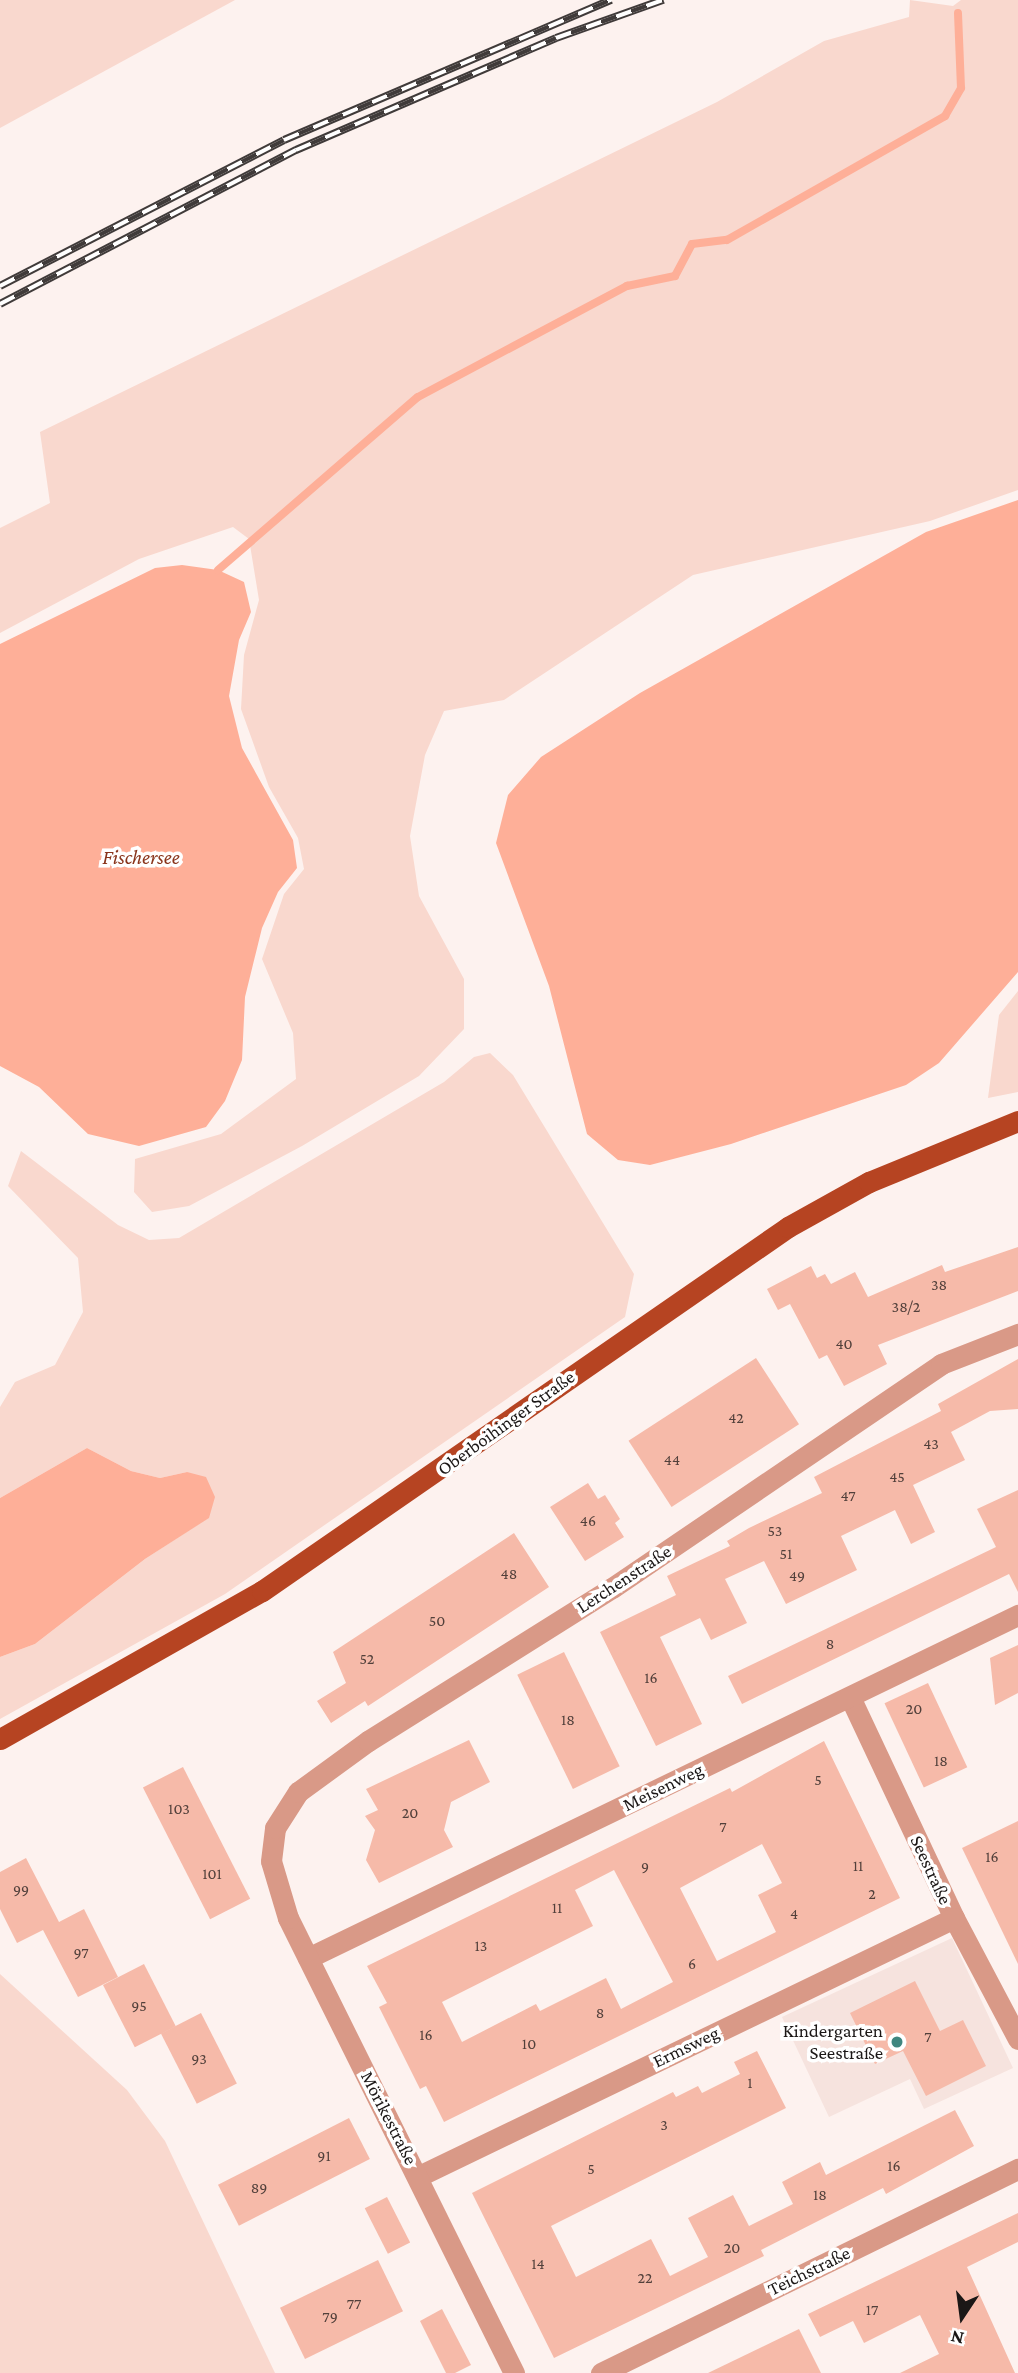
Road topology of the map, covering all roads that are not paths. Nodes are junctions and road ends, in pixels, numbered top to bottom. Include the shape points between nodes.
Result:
1 (1018, 1121) edge
2 (1018, 1334) edge
3 (1018, 1615) edge
4 (850, 1697) junction
5 (0, 1739) edge
6 (271, 1861) joint
7 (954, 1918) junction
8 (308, 1958) junction
9 (1018, 2039) edge
10 (1018, 2169) edge
11 (419, 2176) junction
12 (514, 2373) edge
13 (601, 2373) edge

1 - 5 main road, Oberboihinger Straße via 869,1182 788,1227 262,1591
2 - 6 street, Lerchenstraße via 941,1364 612,1587 368,1741 298,1791 275,1828
3 - 4 street, Meisenweg
4 - 7 street, Seestraße
4 - 8 street, Meisenweg
6 - 8 street, Mörikestraße via 288,1918
7 - 9 street, Seestraße
7 - 11 street, Ermsweg
8 - 11 street, Mörikestraße
10 - 13 street, Teichstraße
11 - 12 street, Mörikestraße

